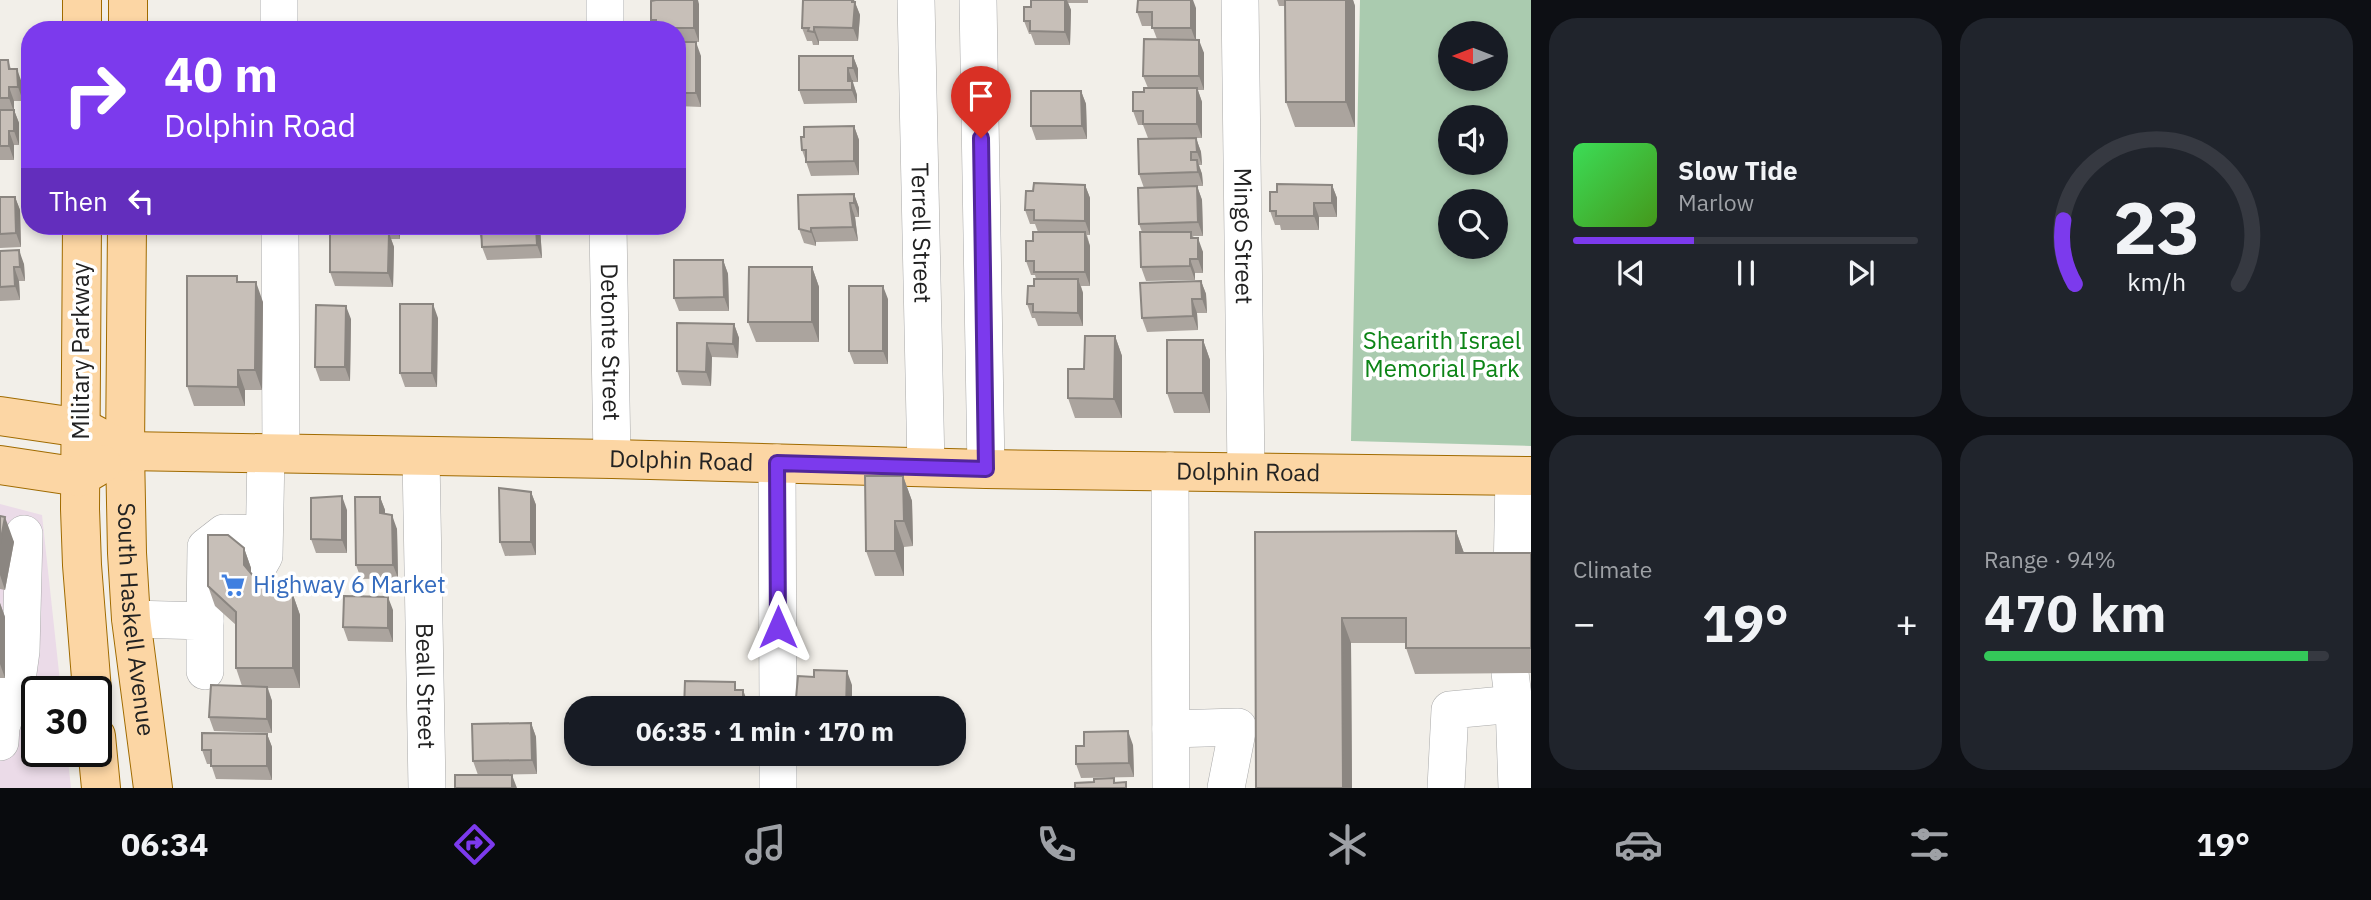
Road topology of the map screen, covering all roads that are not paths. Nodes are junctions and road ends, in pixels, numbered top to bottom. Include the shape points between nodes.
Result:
1 (82, 0) edge
2 (128, 0) edge
3 (279, 0) edge
4 (605, 0) edge
5 (916, 0) edge
6 (978, 0) edge
7 (1240, 0) edge
8 (82, 21) edge
9 (128, 21) edge
10 (279, 21) edge
11 (605, 21) edge
12 (82, 235) edge
13 (127, 235) edge
14 (280, 235) edge
15 (608, 235) edge
16 (0, 416) edge
17 (82, 428) junction
18 (125, 451) junction
19 (274, 453) junction
20 (421, 457) junction
21 (612, 458) junction
22 (777, 463) junction
23 (0, 465) edge
24 (926, 467) junction
25 (986, 469) junction
26 (1170, 471) junction
27 (1246, 472) junction
28 (1522, 476) edge
29 (80, 477) junction
30 (24, 534) dead end
31 (1512, 578) edge
32 (212, 604) junction
33 (131, 619) junction
34 (205, 671) dead end
35 (91, 676) edge
36 (778, 696) edge
37 (1518, 698) edge
38 (1171, 729) junction
39 (0, 741) edge
40 (778, 766) edge
41 (99, 767) edge
42 (101, 788) edge
43 (153, 788) edge
44 (427, 788) edge
45 (778, 788) edge
46 (1171, 788) edge
47 (1226, 788) edge
48 (1446, 788) edge
49 (1517, 788) edge

1 - 8 main road
2 - 9 main road
3 - 10 street
4 - 11 street
5 - 24 street, Terrell Street
6 - 25 street
7 - 27 street, Mingo Street
12 - 17 main road, Military Parkway
13 - 18 main road, Military Parkway
14 - 19 street
15 - 21 street, Detonte Street
16 - 17 main road, Dolphin Road
17 - 18 main road, Dolphin Road
17 - 29 main road, Military Parkway
18 - 19 main road, Dolphin Road
18 - 29 main road
18 - 33 main road, South Haskell Avenue
19 - 20 main road, Dolphin Road
19 - 32 street via 252,552 224,533 206,547
20 - 21 main road, Dolphin Road
20 - 44 street, Beall Street
21 - 22 main road, Dolphin Road
22 - 24 main road, Dolphin Road
22 - 36 street
23 - 29 main road
24 - 25 main road, Dolphin Road
25 - 26 main road, Dolphin Road
26 - 27 main road, Dolphin Road
26 - 38 street
27 - 28 main road, Dolphin Road
28 - 31 street
29 - 35 main road, South Haskell Avenue
30 - 39 street via 21,651
32 - 33 street
32 - 34 street
33 - 43 main road, South Haskell Avenue
37 - 48 street via 1450,710
37 - 49 street
38 - 46 street
38 - 47 street via 1238,727
40 - 45 street
41 - 42 main road, South Haskell Avenue

